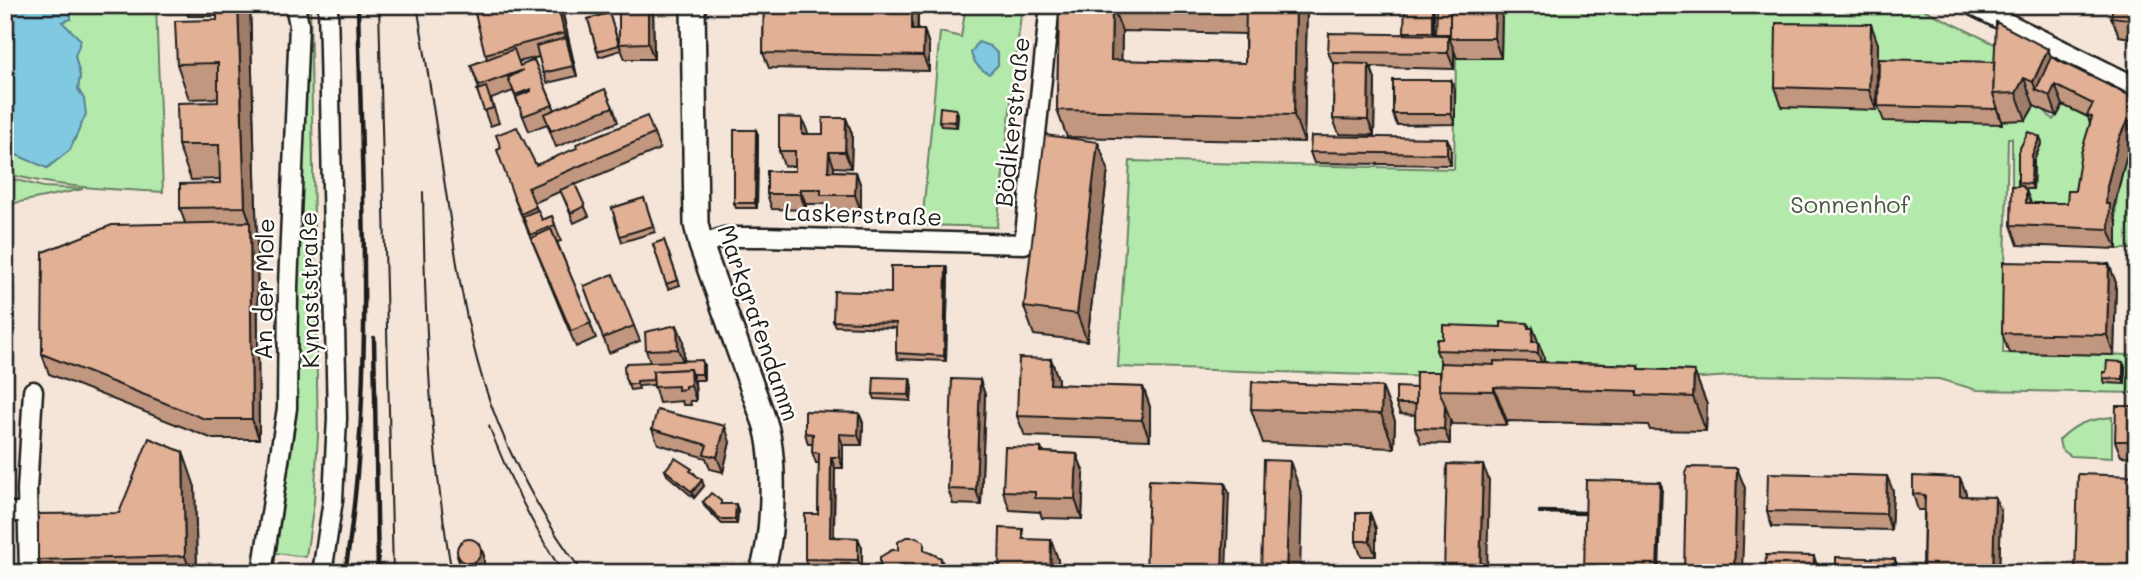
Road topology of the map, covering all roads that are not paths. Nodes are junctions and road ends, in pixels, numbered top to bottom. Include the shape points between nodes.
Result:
1 (295, 5) edge
2 (328, 5) edge
3 (693, 5) edge
4 (1051, 5) edge
5 (1971, 5) edge
6 (2137, 87) edge
7 (701, 244) junction
8 (1024, 244) joint
9 (33, 391) dead end
10 (5, 512) edge
11 (27, 512) junction
12 (29, 573) edge
13 (262, 573) edge
14 (322, 573) edge
15 (761, 573) edge

1 - 13 street, An der Mole via 299,25 288,396
2 - 14 street, Kynaststraße via 337,436
3 - 7 main road, Markgrafendamm via 695,216
4 - 8 street, Bödikerstraße
5 - 6 street
7 - 8 street, Laskerstraße via 724,237
7 - 15 main road, Markgrafendamm via 769,434 770,528
9 - 11 street
10 - 11 street
11 - 12 street

